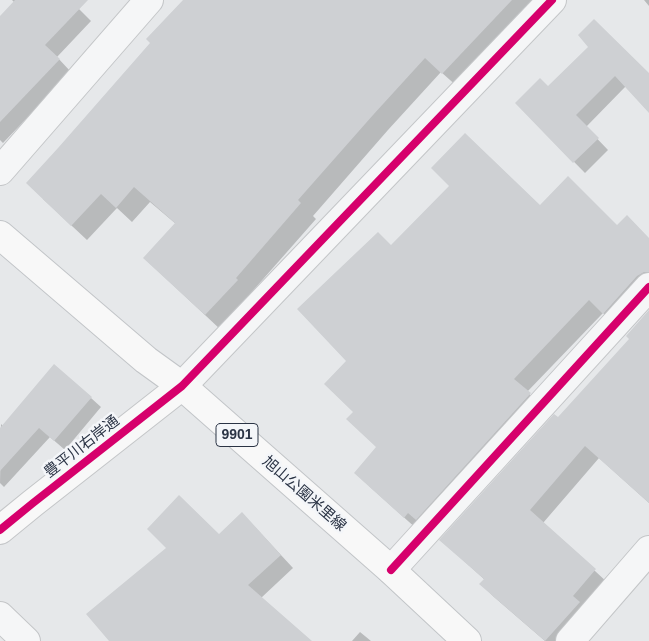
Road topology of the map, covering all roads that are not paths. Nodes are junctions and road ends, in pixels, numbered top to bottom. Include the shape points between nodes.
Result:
1 (149, 0) edge
2 (552, 0) edge
3 (0, 172) edge
4 (0, 235) edge
5 (649, 287) edge
6 (182, 386) junction
7 (0, 530) edge
8 (649, 550) edge
9 (391, 570) junction
10 (0, 616) edge
11 (26, 641) edge
12 (468, 641) edge
13 (570, 641) edge

1 - 3 street
2 - 6 street
4 - 6 main road, 旭山公園米里線 / 9901 via 146,360
5 - 9 street
6 - 7 main road, 豊平川右岸通
6 - 9 main road, 旭山公園米里線 / 9901
8 - 13 street
9 - 12 main road, 旭山公園米里線 / 9901
10 - 11 street

